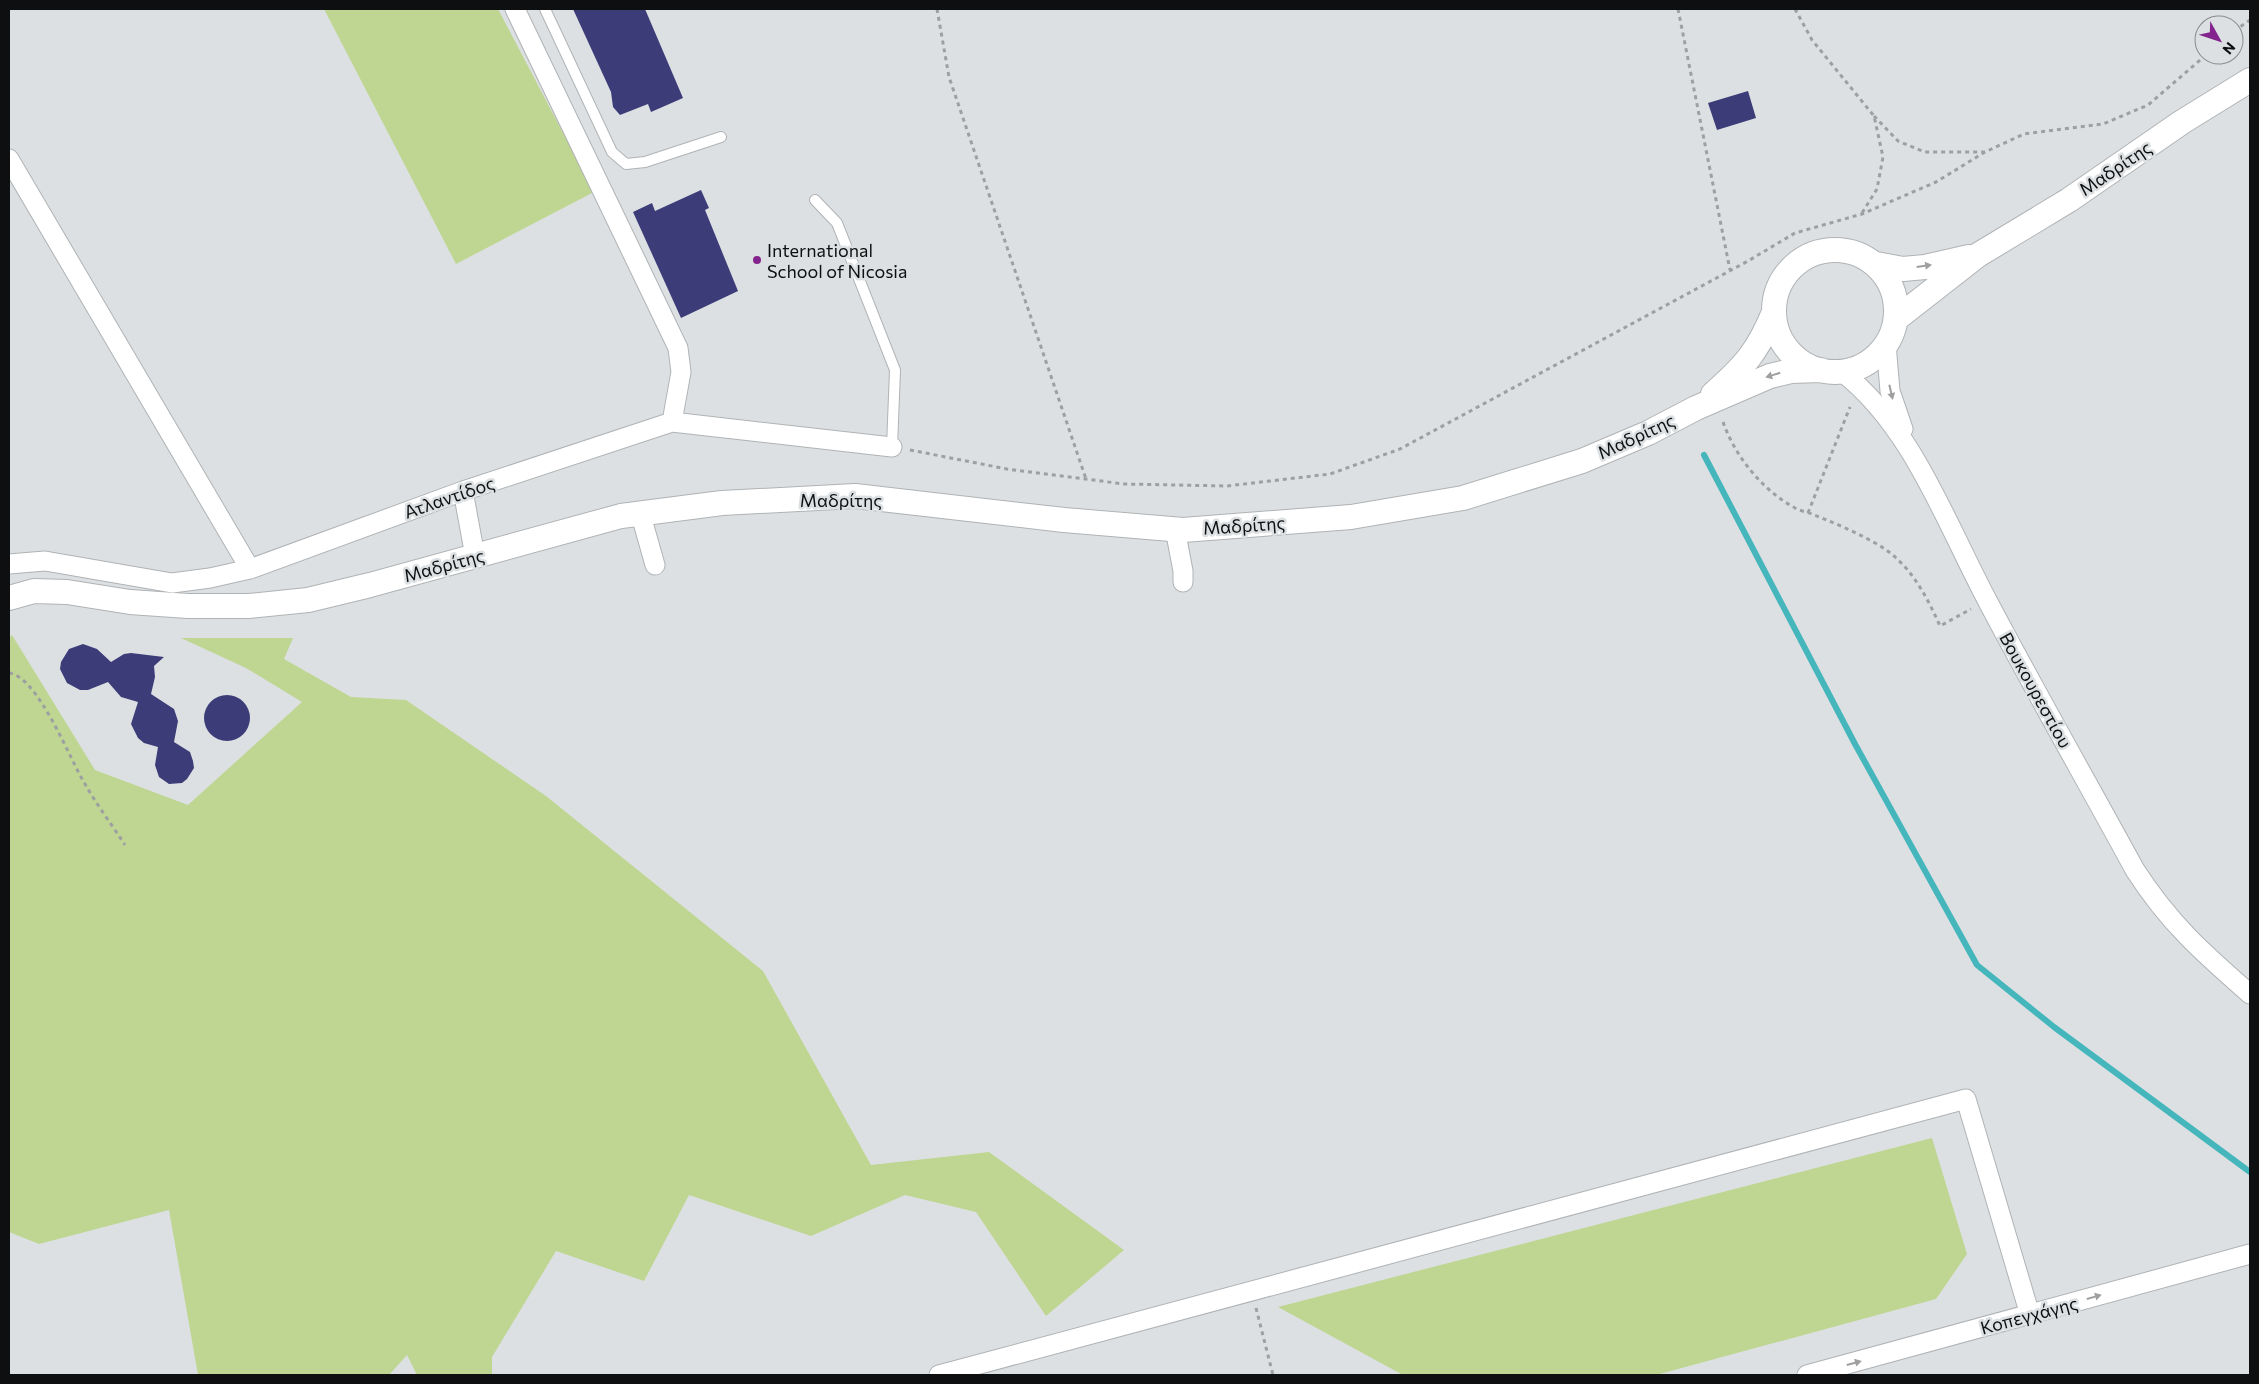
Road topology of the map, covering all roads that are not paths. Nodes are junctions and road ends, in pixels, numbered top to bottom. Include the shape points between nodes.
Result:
1 (515, 9) edge
2 (545, 9) edge
3 (2250, 80) edge
4 (721, 137) dead end
5 (9, 159) edge
6 (815, 200) dead end
7 (1978, 255) junction
8 (1876, 264) junction
9 (1774, 312) junction
10 (1896, 319) junction
11 (1886, 344) junction
12 (1832, 371) junction
13 (1696, 408) junction
14 (672, 422) junction
15 (1906, 443) junction
16 (892, 447) joint
17 (464, 491) junction
18 (640, 512) junction
19 (1175, 529) junction
20 (475, 556) junction
21 (9, 564) edge
22 (655, 565) dead end
23 (250, 569) junction
24 (1183, 582) dead end
25 (9, 598) edge
26 (2250, 994) edge
27 (2250, 1254) edge
28 (2030, 1315) junction
29 (939, 1375) edge
30 (1806, 1375) edge

1 - 14 street via 678,348 681,372
2 - 4 lane via 612,152 626,164 645,162
3 - 7 street, Μαδρίτης via 2182,122 2069,200
5 - 23 street
6 - 16 lane via 837,223 895,370
8 -> 7 street, Μαδρίτης via 1925,267
7 - 10 street, Μαδρίτης
8 - 9 street via 1839,249 1819,251 1786,273 1777,292
8 - 10 street via 1889,279 1894,292
9 - 12 street via 1778,332 1787,349 1803,362
9 - 13 street, Μαδρίτης via 1752,357
10 - 11 street
11 - 12 street via 1878,355 1861,366
11 -> 15 street via 1890,391
12 -> 13 street, Μαδρίτης via 1791,371 1770,376
12 - 15 street, Βουκουρεστίου via 1864,389
13 - 19 street, Μαδρίτης via 1582,461 1463,498 1351,517
14 - 16 street, Ατλαντίδος
14 - 17 street, Ατλαντίδος
15 - 26 street, Βουκουρεστίου via 1987,601 2135,870 2155,901 2182,933
17 - 20 street
17 - 23 street, Ατλαντίδος
18 - 19 street, Μαδρίτης via 722,503 855,496
18 - 20 street, Μαδρίτης
18 - 22 street
19 - 24 street
20 - 25 street, Μαδρίτης via 308,600 248,606 130,602 67,592 34,591
21 - 23 street, Ατλαντίδος via 45,561 172,583
28 -> 27 street, Κοπεγχάγης
28 - 29 street via 1966,1099
30 -> 28 street, Κοπεγχάγης

